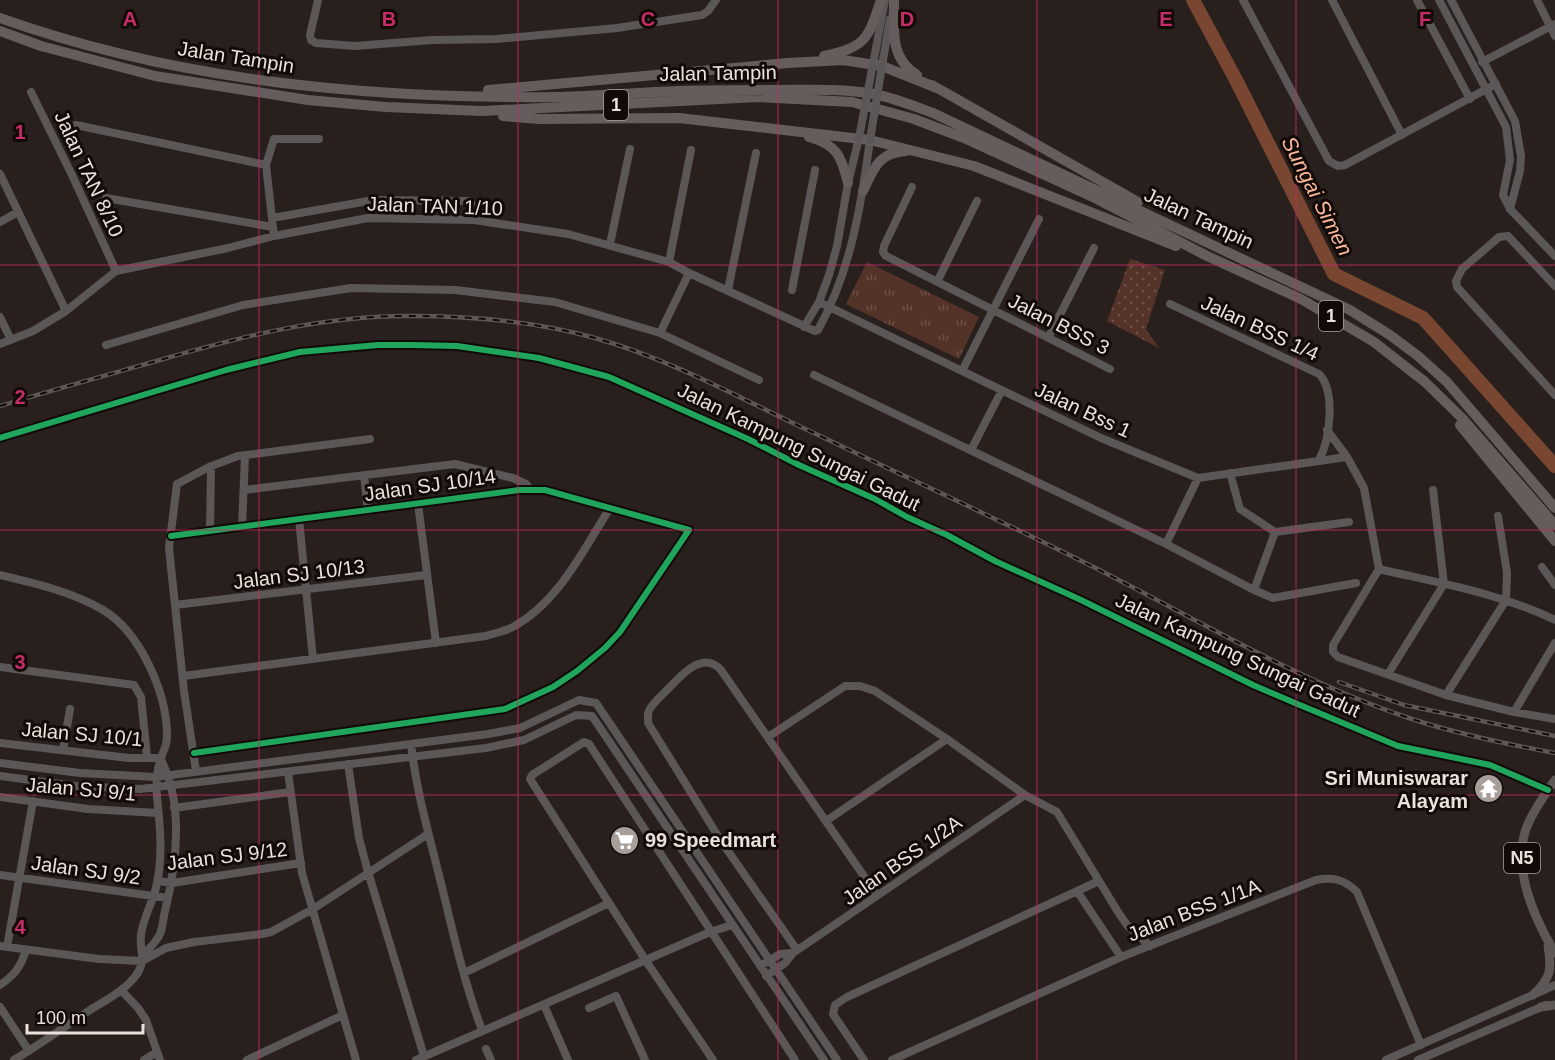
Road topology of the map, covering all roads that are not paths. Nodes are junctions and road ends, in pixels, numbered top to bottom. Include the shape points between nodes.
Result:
1 (318, 0) edge
2 (716, 0) edge
3 (883, 0) edge
4 (893, 0) edge
5 (1243, 0) edge
6 (1332, 0) edge
7 (1417, 0) edge
8 (1439, 0) edge
9 (1452, 0) edge
10 (1537, 0) edge
11 (0, 18) edge
12 (1553, 25) edge
13 (0, 32) edge
14 (1555, 36) edge
15 (1484, 61) junction
16 (788, 63) junction
17 (878, 65) junction
18 (1473, 67) junction
19 (1496, 84) junction
20 (938, 88) junction
21 (1486, 90) junction
22 (31, 92) dead end
23 (464, 95) junction
24 (1470, 99) junction
25 (482, 111) junction
26 (76, 126) dead end
27 (777, 129) junction
28 (1402, 135) junction
29 (319, 139) dead end
30 (865, 139) junction
31 (630, 149) dead end
32 (691, 150) dead end
33 (915, 150) junction
34 (756, 153) dead end
35 (266, 165) junction
36 (815, 170) dead end
37 (0, 174) edge
38 (848, 183) junction
39 (912, 187) dead end
40 (863, 190) junction
41 (106, 198) dead end
42 (977, 201) dead end
43 (1510, 209) junction
44 (18, 212) junction
45 (272, 218) junction
46 (1039, 219) dead end
47 (474, 220) junction
48 (0, 222) edge
49 (1180, 229) junction
50 (273, 232) junction
51 (610, 244) junction
52 (1094, 248) dead end
53 (1208, 256) junction
54 (1555, 256) edge
55 (669, 262) junction
56 (116, 271) junction
57 (689, 273) junction
58 (937, 282) junction
59 (1555, 285) edge
60 (728, 290) junction
61 (792, 290) dead end
62 (819, 302) junction
63 (1170, 304) dead end
64 (831, 307) junction
65 (993, 310) junction
66 (66, 311) junction
67 (0, 317) edge
68 (804, 327) junction
69 (660, 333) junction
70 (1048, 338) junction
71 (11, 340) junction
72 (0, 344) edge
73 (106, 345) dead end
74 (1110, 369) dead end
75 (962, 371) junction
76 (814, 375) dead end
77 (759, 380) dead end
78 (1002, 390) junction
79 (1555, 395) edge
80 (1440, 398) junction
81 (1328, 430) junction
82 (0, 438) edge
83 (370, 439) dead end
84 (971, 450) junction
85 (245, 456) junction
86 (1347, 457) junction
87 (1319, 460) junction
88 (211, 466) junction
89 (1230, 473) junction
90 (364, 475) junction
91 (1198, 478) junction
92 (244, 490) junction
93 (531, 490) junction
94 (1433, 490) dead end
95 (418, 504) junction
96 (610, 508) junction
97 (1555, 508) edge
98 (368, 510) junction
99 (1498, 516) dead end
100 (299, 519) junction
101 (1350, 522) dead end
102 (1555, 525) edge
103 (243, 526) junction
104 (210, 531) junction
105 (1275, 532) junction
106 (171, 536) junction
107 (1555, 541) edge
108 (1166, 544) junction
109 (1542, 567) dead end
110 (1379, 569) junction
111 (0, 575) edge
112 (426, 575) junction
113 (1356, 583) dead end
114 (1444, 584) junction
115 (1555, 585) edge
116 (307, 590) junction
117 (1254, 590) junction
118 (1506, 600) junction
119 (175, 606) junction
120 (1555, 620) edge
121 (436, 643) junction
122 (1555, 643) edge
123 (313, 658) junction
124 (0, 668) edge
125 (1388, 674) junction
126 (183, 676) junction
127 (1446, 695) junction
128 (70, 709) dead end
129 (1514, 712) junction
130 (1555, 719) edge
131 (768, 737) junction
132 (947, 739) junction
133 (0, 743) edge
134 (411, 744) junction
135 (63, 750) junction
136 (194, 753) junction
137 (147, 757) junction
138 (412, 757) junction
139 (160, 758) junction
140 (0, 763) edge
141 (348, 764) junction
142 (196, 771) junction
143 (288, 772) junction
144 (169, 775) junction
145 (0, 776) edge
146 (156, 777) junction
147 (1555, 780) edge
148 (171, 785) junction
149 (156, 788) junction
150 (1548, 790) junction
151 (290, 792) junction
152 (1025, 795) junction
153 (0, 797) edge
154 (33, 801) junction
155 (174, 808) junction
156 (158, 813) junction
157 (826, 821) junction
158 (428, 834) junction
159 (301, 864) junction
160 (368, 872) junction
161 (0, 875) edge
162 (20, 877) junction
163 (158, 881) junction
164 (1099, 881) junction
165 (172, 883) junction
166 (1077, 891) junction
167 (154, 895) junction
168 (877, 895) junction
169 (168, 898) junction
170 (609, 903) junction
171 (313, 909) junction
172 (732, 924) junction
173 (710, 932) junction
174 (1551, 943) edge
175 (4, 946) edge
176 (1150, 946) junction
177 (26, 950) junction
178 (795, 951) junction
179 (1555, 953) edge
180 (1121, 957) junction
181 (143, 958) junction
182 (770, 959) junction
183 (646, 962) junction
184 (760, 966) junction
185 (776, 969) junction
186 (464, 973) junction
187 (766, 976) junction
188 (0, 985) edge
189 (1555, 985) edge
190 (122, 990) junction
191 (1533, 995) junction
192 (1555, 1003) edge
193 (544, 1005) junction
194 (0, 1007) edge
195 (1541, 1007) joint
196 (589, 1008) dead end
197 (344, 1015) junction
198 (482, 1030) junction
199 (1421, 1045) junction
200 (486, 1049) dead end
201 (817, 1050) junction
202 (29, 1051) junction
203 (159, 1056) edge
204 (418, 1059) edge
205 (14, 1060) edge
206 (144, 1060) edge
207 (247, 1060) edge
208 (356, 1060) edge
209 (491, 1060) edge
210 (568, 1060) edge
211 (645, 1060) edge
212 (713, 1060) edge
213 (795, 1060) edge
214 (817, 1060) edge
215 (824, 1060) edge
216 (837, 1060) edge
217 (864, 1060) edge
218 (892, 1060) edge
219 (1386, 1060) edge
220 (1418, 1060) edge

1 - 2 street via 311,40 355,46 584,32 702,15
3 - 16 highway via 872,28 860,44
3 - 17 street
4 - 17 street
4 - 20 highway via 897,55 912,72
5 - 28 street via 1329,161 1345,165
6 - 28 street
7 - 24 street
8 - 18 street
9 - 15 street
10 - 12 street
11 - 23 highway, Jalan Tampin / 1 via 161,64 387,94
12 - 14 street
12 - 15 street
13 - 25 highway, Jalan Tampin / 1 via 155,76 259,94 386,107
15 - 18 street
15 - 19 street
16 - 17 highway via 843,60
16 - 23 highway via 484,90
17 - 20 highway
17 - 30 street, bridge
18 - 21 street
19 - 21 street
19 - 43 street via 1515,121 1520,141 1520,171
20 - 49 highway via 1170,219
21 - 24 street
21 - 43 street via 1506,127 1510,160 1503,195
22 - 56 street, Jalan TAN 8/10
23 - 49 highway, Jalan Tampin / 1 via 562,97 813,90 873,94 933,113
24 - 28 street
25 - 27 highway via 539,119 679,118
25 - 53 highway, Jalan Tampin / 1 via 759,97 861,104 914,118 964,138
26 - 35 street
27 - 30 highway
27 - 38 highway via 823,141 835,150
29 - 35 street via 274,139
30 - 33 highway
30 - 38 street
30 - 40 street
31 - 51 street
32 - 55 street
33 - 40 highway via 884,157
33 - 53 highway via 974,166
34 - 60 street
35 - 45 street
36 - 61 street
37 - 44 street
38 - 62 street via 837,246
39 - 58 street, Jalan BSS 3 via 883,252
40 - 64 street via 847,265
41 - 50 street
42 - 58 street
43 - 54 street
44 - 48 street
44 - 66 street
45 - 47 street via 374,200 469,201 475,208
45 - 50 street
46 - 65 street
47 - 50 street, Jalan TAN 1/10 via 368,218
47 - 51 street, Jalan TAN 1/10
49 - 97 highway, Jalan Tampin / 1 via 1350,310 1419,356 1447,382
50 - 56 street, Jalan TAN 1/10
51 - 55 street, Jalan TAN 1/10
52 - 70 street
53 - 80 highway, 1 via 1340,320 1401,361
55 - 57 street, Jalan TAN 1/10
56 - 66 street, Jalan TAN 1/10
57 - 60 street, Jalan TAN 1/10
57 - 69 street
58 - 65 street, Jalan BSS 3
59 - 79 street via 1508,236 1499,237 1470,261 1458,273 1456,282
60 - 68 street, Jalan TAN 1/10
62 - 64 street, Jalan Bss 1
62 - 68 street
63 - 81 street, Jalan BSS 1/4 via 1318,374 1325,380 1330,413
64 - 68 street via 818,330
64 - 75 street, Jalan Bss 1
65 - 70 street, Jalan BSS 3
65 - 75 street
66 - 71 street, Jalan TAN 1/10
67 - 71 street
69 - 73 street via 555,302 454,290 351,288 243,306
69 - 77 street
70 - 74 street, Jalan BSS 3
71 - 72 street, Jalan TAN 1/10
75 - 78 street, Jalan Bss 1
76 - 84 street
78 - 84 street
78 - 91 street, Jalan Bss 1 via 1110,442
80 - 102 highway, 1
80 - 107 highway
81 - 86 street
81 - 87 street, Jalan BSS 1/4
82 - 150 street, Jalan Kampung Sungai Gadut via 226,370 300,352 378,345 457,346 548,360 609,377 748,439 1253,685 1398,746 1490,765
83 - 85 street
84 - 108 street
85 - 88 street
85 - 92 street
86 - 87 street
86 - 110 street via 1364,488
87 - 89 street
88 - 104 street
88 - 106 street via 177,484
89 - 91 street
89 - 105 street via 1240,509
90 - 92 street
90 - 93 street via 455,464 513,478
90 - 98 street
91 - 108 street
92 - 103 street
93 - 95 street, Jalan SJ 10/14
93 - 96 street, Jalan SJ 10/14 via 545,490
94 - 114 street
95 - 98 street, Jalan SJ 10/14
95 - 112 street
96 - 121 street via 566,578 528,618 486,636
96 - 136 street, Jalan SJ 10/14 via 689,530 620,632 553,687 505,709
98 - 100 street, Jalan SJ 10/14
99 - 118 street via 1507,573
100 - 103 street, Jalan SJ 10/14
100 - 116 street
101 - 105 street
103 - 104 street, Jalan SJ 10/14
104 - 106 street, Jalan SJ 10/14
105 - 117 street
106 - 119 street
108 - 117 street
109 - 115 street
110 - 114 street
110 - 125 street via 1333,645 1333,652
111 - 139 street via 86,602 105,612 133,639 150,666 161,702 167,747
112 - 116 street, Jalan SJ 10/13
112 - 121 street
113 - 117 street via 1274,598
114 - 118 street
114 - 125 street
116 - 119 street, Jalan SJ 10/13
116 - 123 street
118 - 120 street
118 - 127 street
119 - 126 street
121 - 123 street
122 - 129 street
123 - 126 street
124 - 137 street via 134,685 141,697
125 - 127 street
126 - 136 street
127 - 129 street
128 - 135 street
129 - 130 street
131 - 132 street via 845,686 860,686 875,690
131 - 157 street
131 - 178 street via 716,664 705,662 684,673 648,714 648,723
132 - 152 street
132 - 157 street
133 - 135 street, Jalan SJ 10/1
134 - 138 street
134 - 142 street
134 - 182 street via 520,728 579,700 596,703
135 - 137 street, Jalan SJ 10/1
136 - 142 street
137 - 139 street, Jalan SJ 10/1
138 - 141 street
138 - 158 street
138 - 172 street via 524,740 576,715 592,716
139 - 144 street
139 - 146 street
140 - 146 street
141 - 143 street
141 - 160 street
142 - 144 street
143 - 148 street
143 - 151 street
144 - 146 street
144 - 148 street
145 - 149 street via 76,786
146 - 149 street
147 - 150 main road, N5
148 - 149 street
148 - 155 street
149 - 156 street
150 - 174 main road, N5 via 1527,826 1522,856 1529,901
151 - 155 street
151 - 159 street
152 - 164 street via 1057,812
152 - 168 street, Jalan BSS 1/2A
153 - 154 street, Jalan SJ 9/1
154 - 156 street, Jalan SJ 9/1
154 - 162 street
155 - 165 street
156 - 163 street
157 - 168 street
158 - 160 street
158 - 186 street
159 - 165 street, Jalan SJ 9/12
159 - 171 street
160 - 171 street
160 - 204 street
161 - 162 street, Jalan SJ 9/2
162 - 167 street, Jalan SJ 9/2
162 - 175 street
163 - 165 street, Jalan SJ 9/12
163 - 167 street
164 - 166 street
164 - 176 street via 1127,925
165 - 169 street
166 - 180 street
166 - 217 street via 835,1005 833,1014
167 - 169 street, Jalan SJ 9/2
167 - 181 street via 141,936
168 - 178 street, Jalan BSS 1/2A
169 - 181 street via 160,934
170 - 173 street via 530,779 584,742 589,744
170 - 183 street
170 - 186 street
171 - 181 street via 272,932 166,948
171 - 197 street
172 - 173 street
172 - 184 street
173 - 183 street
173 - 213 street
174 - 179 main road, N5
174 - 191 main road via 1551,966 1544,985
175 - 177 street
176 - 180 street, Jalan BSS 1/1A
176 - 199 street, Jalan BSS 1/1A via 1316,880 1347,882 1357,892
177 - 181 street via 99,959
177 - 188 street via 21,966
178 - 182 street
178 - 185 street
180 - 218 street, Jalan BSS 1/1A
181 - 190 street via 138,972
182 - 184 street
182 - 185 street
183 - 193 street
183 - 212 street
184 - 187 street
185 - 187 street
185 - 216 street
186 - 198 street
187 - 201 street
189 - 191 street
190 - 202 street
190 - 203 street via 146,1020
191 - 199 street
192 - 195 main road
193 - 198 street
193 - 210 street
194 - 202 street
195 - 220 street
196 - 211 street via 616,996
197 - 207 street
197 - 208 street
198 - 204 street
199 - 219 street
200 - 209 street
201 - 214 street
201 - 215 street
202 - 205 street
203 - 206 street

